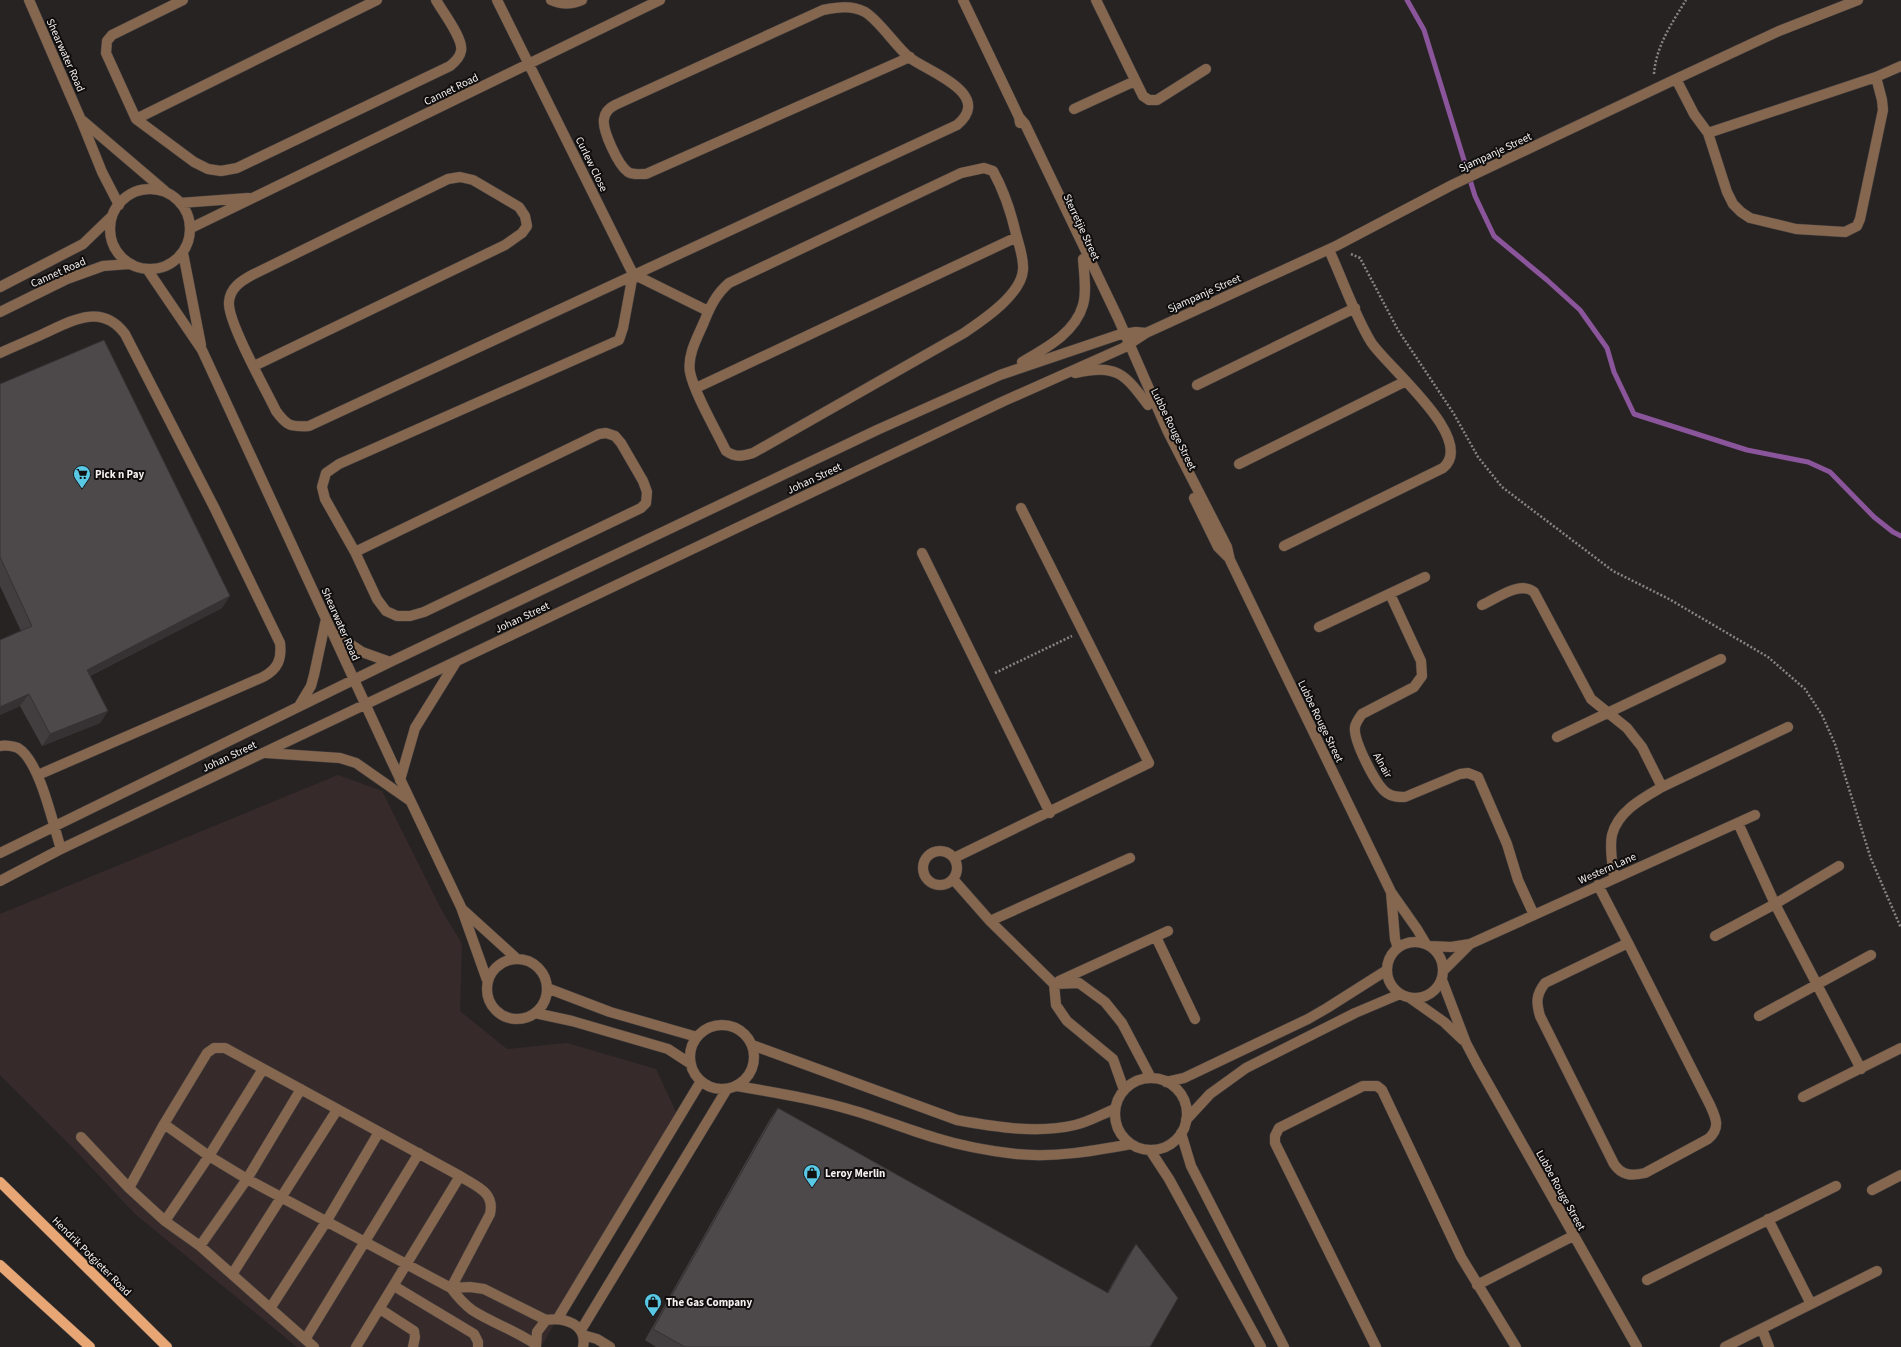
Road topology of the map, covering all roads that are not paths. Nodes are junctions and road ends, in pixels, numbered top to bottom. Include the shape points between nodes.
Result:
1 (29, 0) edge
2 (184, 0) edge
3 (377, 0) edge
4 (436, 0) edge
5 (497, 0) edge
6 (551, 0) edge
7 (582, 0) edge
8 (660, 0) edge
9 (963, 0) edge
10 (1096, 0) edge
11 (1858, 0) edge
12 (910, 58) junction
13 (530, 64) junction
14 (1901, 66) edge
15 (1206, 68) dead end
16 (1876, 77) junction
17 (1676, 79) junction
18 (1135, 81) junction
19 (1074, 109) dead end
20 (1018, 117) junction
21 (136, 118) junction
22 (81, 120) junction
23 (1708, 133) junction
24 (167, 193) junction
25 (252, 198) junction
26 (180, 203) junction
27 (119, 205) junction
28 (112, 216) junction
29 (190, 228) junction
30 (1017, 237) junction
31 (1332, 248) junction
32 (183, 253) junction
33 (1083, 259) junction
34 (129, 264) junction
35 (147, 269) junction
36 (633, 274) junction
37 (0, 287) edge
38 (1355, 308) junction
39 (708, 311) junction
40 (0, 312) edge
41 (1146, 333) junction
42 (1121, 335) junction
43 (1126, 346) junction
44 (202, 350) junction
45 (0, 353) edge
46 (254, 366) junction
47 (1000, 375) junction
48 (1055, 377) junction
49 (1406, 381) junction
50 (1197, 385) dead end
51 (696, 388) junction
52 (1148, 405) junction
53 (1239, 464) dead end
54 (1021, 508) dead end
55 (1284, 546) dead end
56 (354, 552) junction
57 (922, 553) dead end
58 (1230, 560) junction
59 (1425, 577) dead end
60 (1390, 594) junction
61 (1482, 605) dead end
62 (326, 619) junction
63 (1318, 627) dead end
64 (332, 632) junction
65 (1721, 659) dead end
66 (390, 662) junction
67 (456, 662) junction
68 (354, 680) junction
69 (366, 705) junction
70 (299, 706) junction
71 (1608, 713) junction
72 (1788, 727) dead end
73 (1557, 737) dead end
74 (0, 746) edge
75 (264, 753) junction
76 (38, 775) junction
77 (400, 780) junction
78 (1662, 786) junction
79 (410, 801) junction
80 (1050, 813) junction
81 (1755, 815) dead end
82 (1738, 824) junction
83 (53, 826) junction
84 (61, 849) junction
85 (0, 853) edge
86 (954, 858) junction
87 (1130, 858) dead end
88 (1839, 866) dead end
89 (1614, 878) junction
90 (953, 879) junction
91 (0, 881) edge
92 (1598, 885) junction
93 (1391, 892) junction
94 (1775, 904) junction
95 (461, 908) junction
96 (1534, 915) junction
97 (990, 920) junction
98 (1168, 931) dead end
99 (1715, 936) dead end
100 (1156, 937) junction
101 (1628, 943) junction
102 (1470, 944) junction
103 (1428, 945) junction
104 (1398, 948) junction
105 (1871, 955) dead end
106 (516, 958) junction
107 (1386, 970) junction
108 (1442, 976) junction
109 (487, 980) junction
110 (1054, 984) junction
111 (1816, 984) junction
112 (547, 988) junction
113 (1405, 996) junction
114 (535, 1013) junction
115 (1759, 1016) dead end
116 (1195, 1019) dead end
117 (697, 1037) junction
118 (1466, 1043) junction
119 (752, 1045) junction
120 (1901, 1048) edge
121 (691, 1064) junction
122 (264, 1069) junction
123 (1861, 1069) junction
124 (1151, 1078) junction
125 (701, 1081) junction
126 (1166, 1082) junction
127 (732, 1087) junction
128 (301, 1089) junction
129 (1124, 1090) junction
130 (1803, 1097) dead end
131 (1115, 1109) junction
132 (337, 1110) junction
133 (1186, 1120) junction
134 (164, 1124) junction
135 (379, 1132) junction
136 (1181, 1133) junction
137 (81, 1137) dead end
138 (1131, 1144) junction
139 (1150, 1150) junction
140 (419, 1153) junction
141 (209, 1156) junction
142 (1901, 1175) edge
143 (460, 1176) junction
144 (247, 1179) junction
145 (0, 1182) edge
146 (1836, 1186) dead end
147 (129, 1188) junction
148 (1872, 1190) dead end
149 (281, 1198) junction
150 (1768, 1219) junction
151 (165, 1221) junction
152 (326, 1222) junction
153 (1573, 1236) junction
154 (365, 1243) junction
155 (200, 1246) junction
156 (0, 1265) edge
157 (407, 1265) junction
158 (1877, 1271) dead end
159 (232, 1273) junction
160 (1647, 1280) dead end
161 (1477, 1285) junction
162 (394, 1286) junction
163 (451, 1288) junction
164 (1811, 1304) junction
165 (271, 1307) junction
166 (380, 1310) junction
167 (558, 1318) junction
168 (546, 1320) junction
169 (1762, 1329) junction
170 (582, 1332) junction
171 (306, 1338) junction
172 (535, 1346) edge
173 (90, 1347) edge
174 (167, 1347) edge
175 (314, 1347) edge
176 (356, 1347) edge
177 (413, 1347) edge
178 (478, 1347) edge
179 (583, 1347) edge
180 (610, 1347) edge
181 (1261, 1347) edge
182 (1284, 1347) edge
183 (1376, 1347) edge
184 (1516, 1347) edge
185 (1637, 1347) edge
186 (1725, 1347) edge
187 (1770, 1347) edge

1 - 22 street, Shearwater Road
2 - 21 street via 112,35 107,41 106,53
3 - 21 street
4 - 21 street via 460,41 462,50 450,66 237,168 221,171 208,169 194,162
5 - 13 street, Curlew Close
6 - 7 street via 566,5
8 - 13 street, Cannet Road
9 - 20 street, Sterretjie Street
10 - 18 street
11 - 17 street, Sjampanje Street via 1779,31
12 - 12 street via 866,13 854,8 840,7 823,10 615,105 605,113 605,132 622,166 629,173 646,174
12 - 36 street via 949,80 962,92 968,101 967,110 964,119 957,125
13 - 25 street, Cannet Road
13 - 36 street, Curlew Close
14 - 16 street
15 - 18 street via 1157,100 1149,100 1143,96
16 - 23 street
16 - 23 street via 1882,100 1881,122 1860,219 1857,226 1845,232 1796,229 1750,218 1741,212 1727,192
17 - 23 street via 1694,114
17 - 31 street, Sjampanje Street via 1452,185
18 - 19 street
20 - 33 street, Sterretjie Street via 1020,127
20 - 42 street, Sterretjie Street via 1032,138 1118,318
22 - 24 street, Shearwater Road
22 - 27 street, Shearwater Road via 102,172
24 - 26 street
24 - 27 street via 155,190 141,191 129,196
25 - 26 street, Cannet Road
25 - 29 street, Cannet Road
26 - 29 street via 186,210
27 - 28 street
28 - 34 street via 112,243 119,255
28 - 37 street, Cannet Road via 83,244
29 - 32 street via 190,236
30 - 39 street via 1012,216 993,171 984,168 972,169 728,283 714,299
30 - 51 street
30 - 51 street via 1023,270 1019,282 993,313 964,333 754,453 741,457 733,456 726,451
31 - 38 street
31 - 41 street, Sjampanje Street
32 - 35 street via 167,266
32 - 44 street, Shearwater Road
33 - 42 street, Sterretjie Street
33 - 47 street, Johan Street via 1083,305 1074,324 1060,338
34 - 35 street
34 - 40 street, Cannet Road via 103,266 67,279
35 - 44 street, Shearwater Road
36 - 39 street
36 - 46 street via 309,426 293,427 284,423
36 - 56 street via 619,340 339,464 326,473 322,487 325,499
38 - 49 street via 1370,342
38 - 50 street
39 - 51 street via 691,358 690,371
41 - 42 street, Sjampanje Street
41 - 43 street, Sjampanje Street
42 - 43 street, Sterretjie Street
42 - 47 street, Johan Street
43 - 48 street, Johan Street
43 - 52 street, Lubbe Rouge Street
43 - 58 street, Lubbe Rouge Street via 1227,547
44 - 62 street, Shearwater Road
45 - 76 street via 77,318 96,316 120,327 215,509 280,643 281,652 277,667 264,677
46 - 46 street via 230,313 229,301 232,290 240,281 448,179 460,177 473,180 519,208 525,216 527,226 506,245
47 - 66 street, Johan Street via 877,430
48 - 52 street, Johan Street via 1083,371 1109,370 1130,382
48 - 67 street, Johan Street
49 - 53 street
49 - 55 street via 1427,402 1440,423 1450,450 1448,463 1443,468
52 - 58 street, Lubbe Rouge Street via 1218,547
54 - 80 street via 1149,763
56 - 56 street via 377,599 386,611 397,616 410,616 424,612 641,508 646,503 647,492 615,436 599,434
57 - 80 street
58 - 93 street, Lubbe Rouge Street
59 - 60 street
60 - 63 street
60 - 96 street, Alnair via 1421,661 1422,676 1414,687 1362,714 1357,720 1355,728 1359,744 1375,780 1387,793 1405,797 1460,774 1468,773 1478,777
61 - 71 street via 1521,587 1531,589 1591,699
62 - 64 street, Shearwater Road
62 - 70 street via 311,686
64 - 66 street via 362,652
64 - 68 street, Shearwater Road
65 - 71 street
66 - 68 street, Johan Street
67 - 69 street, Johan Street
67 - 77 street via 415,728
68 - 69 street, Shearwater Road
68 - 70 street, Johan Street
69 - 75 street, Johan Street
69 - 77 street, Shearwater Road
70 - 83 street, Johan Street
71 - 73 street
71 - 78 street via 1627,728 1642,747
72 - 78 street
74 - 76 street via 17,748 24,753
75 - 79 street via 350,760
75 - 84 street, Johan Street
76 - 83 street
77 - 79 street, Shearwater Road
78 - 89 street via 1635,802 1616,825 1612,836
79 - 95 street, Shearwater Road
80 - 86 street
81 - 82 street, Western Lane
82 - 89 street, Western Lane
82 - 94 street
83 - 84 street
83 - 85 street, Johan Street
84 - 91 street, Johan Street
86 - 90 street via 957,869
86 - 90 street via 945,852 934,852 924,864 925,875 933,883 944,884
87 - 97 street
88 - 94 street
89 - 92 street, Western Lane
90 - 97 street
92 - 96 street, Western Lane
92 - 101 street
93 - 103 street, Lubbe Rouge Street
93 - 104 street, Lubbe Rouge Street
94 - 99 street
94 - 111 street
95 - 106 street, Shearwater Road
95 - 109 street, Shearwater Road
96 - 102 street, Western Lane
97 - 110 street
98 - 100 street
100 - 110 street
100 - 116 street
101 - 101 street via 1717,1122 1714,1134 1708,1139 1645,1173 1636,1175 1619,1171 1614,1164 1540,1016 1537,1005 1538,992 1545,983
102 - 103 street, Western Lane via 1451,947
102 - 108 street, Western Lane
103 - 104 street via 1410,942
103 - 108 street via 1437,952 1442,961
104 - 107 street via 1388,960
105 - 111 street
106 - 109 street via 498,964
106 - 112 street via 534,964 541,970
107 - 113 street via 1393,988
107 - 126 street via 1314,1015 1184,1078
108 - 113 street via 1437,988 1429,994 1420,998
108 - 118 street, Lubbe Rouge Street
109 - 114 street via 488,999 492,1008 499,1014 517,1020
110 - 124 street via 1079,983 1105,1002 1122,1023
110 - 129 street via 1056,1005 1067,1021 1113,1059
111 - 115 street
111 - 123 street
112 - 114 street via 542,1007
112 - 117 street via 610,1012
113 - 118 street, Lubbe Rouge Street via 1444,1022
113 - 133 street via 1355,1013 1246,1068 1210,1094
114 - 121 street via 668,1049
117 - 119 street via 704,1031 722,1025 740,1031
117 - 121 street via 690,1055
118 - 153 street, Lubbe Rouge Street
119 - 127 street via 754,1064 750,1073
119 - 131 street via 957,1120 991,1126 1044,1130 1076,1125
120 - 123 street
121 - 125 street
122 - 128 street
122 - 134 street via 225,1048 214,1048 207,1053
122 - 141 street
123 - 130 street
124 - 126 street
124 - 129 street via 1131,1084
125 - 127 street via 718,1089
125 - 167 street
126 - 133 street via 1178,1091 1184,1100
127 - 138 street via 806,1098 856,1111 936,1139 968,1147 1017,1154 1089,1152
127 - 170 street
128 - 132 street
128 - 144 street
129 - 131 street
131 - 138 street via 1118,1128
132 - 135 street
132 - 149 street
133 - 136 street
134 - 141 street
134 - 147 street
135 - 140 street
135 - 152 street
136 - 139 street via 1170,1145
136 - 182 street via 1191,1166
137 - 147 street
138 - 139 street
139 - 181 street via 1173,1186
140 - 143 street
140 - 154 street
141 - 144 street
141 - 151 street
142 - 148 street
143 - 157 street
143 - 163 street via 489,1196 492,1205 490,1214
144 - 149 street
144 - 155 street
145 - 174 main road, Hendrik Potgieter Road
146 - 150 street
147 - 151 street
149 - 152 street
149 - 159 street
150 - 160 street
150 - 164 street
151 - 155 street
152 - 154 street
152 - 165 street
153 - 161 street
153 - 185 street, Lubbe Rouge Street
154 - 157 street
154 - 171 street
155 - 159 street
156 - 173 main road
157 - 162 street
157 - 163 street
158 - 164 street
159 - 165 street
161 - 183 street via 1460,1257 1382,1090 1377,1086 1363,1086 1279,1128 1275,1136 1276,1143
161 - 184 street
162 - 166 street
162 - 178 street via 474,1334
163 - 168 street via 470,1286 484,1289
163 - 172 street via 460,1300 473,1310 522,1335
164 - 169 street
165 - 171 street
166 - 176 street
166 - 177 street via 414,1331
167 - 168 street
167 - 170 street via 571,1321
168 - 172 street via 538,1332
169 - 186 street
169 - 187 street
170 - 179 street
170 - 180 street
171 - 175 street

